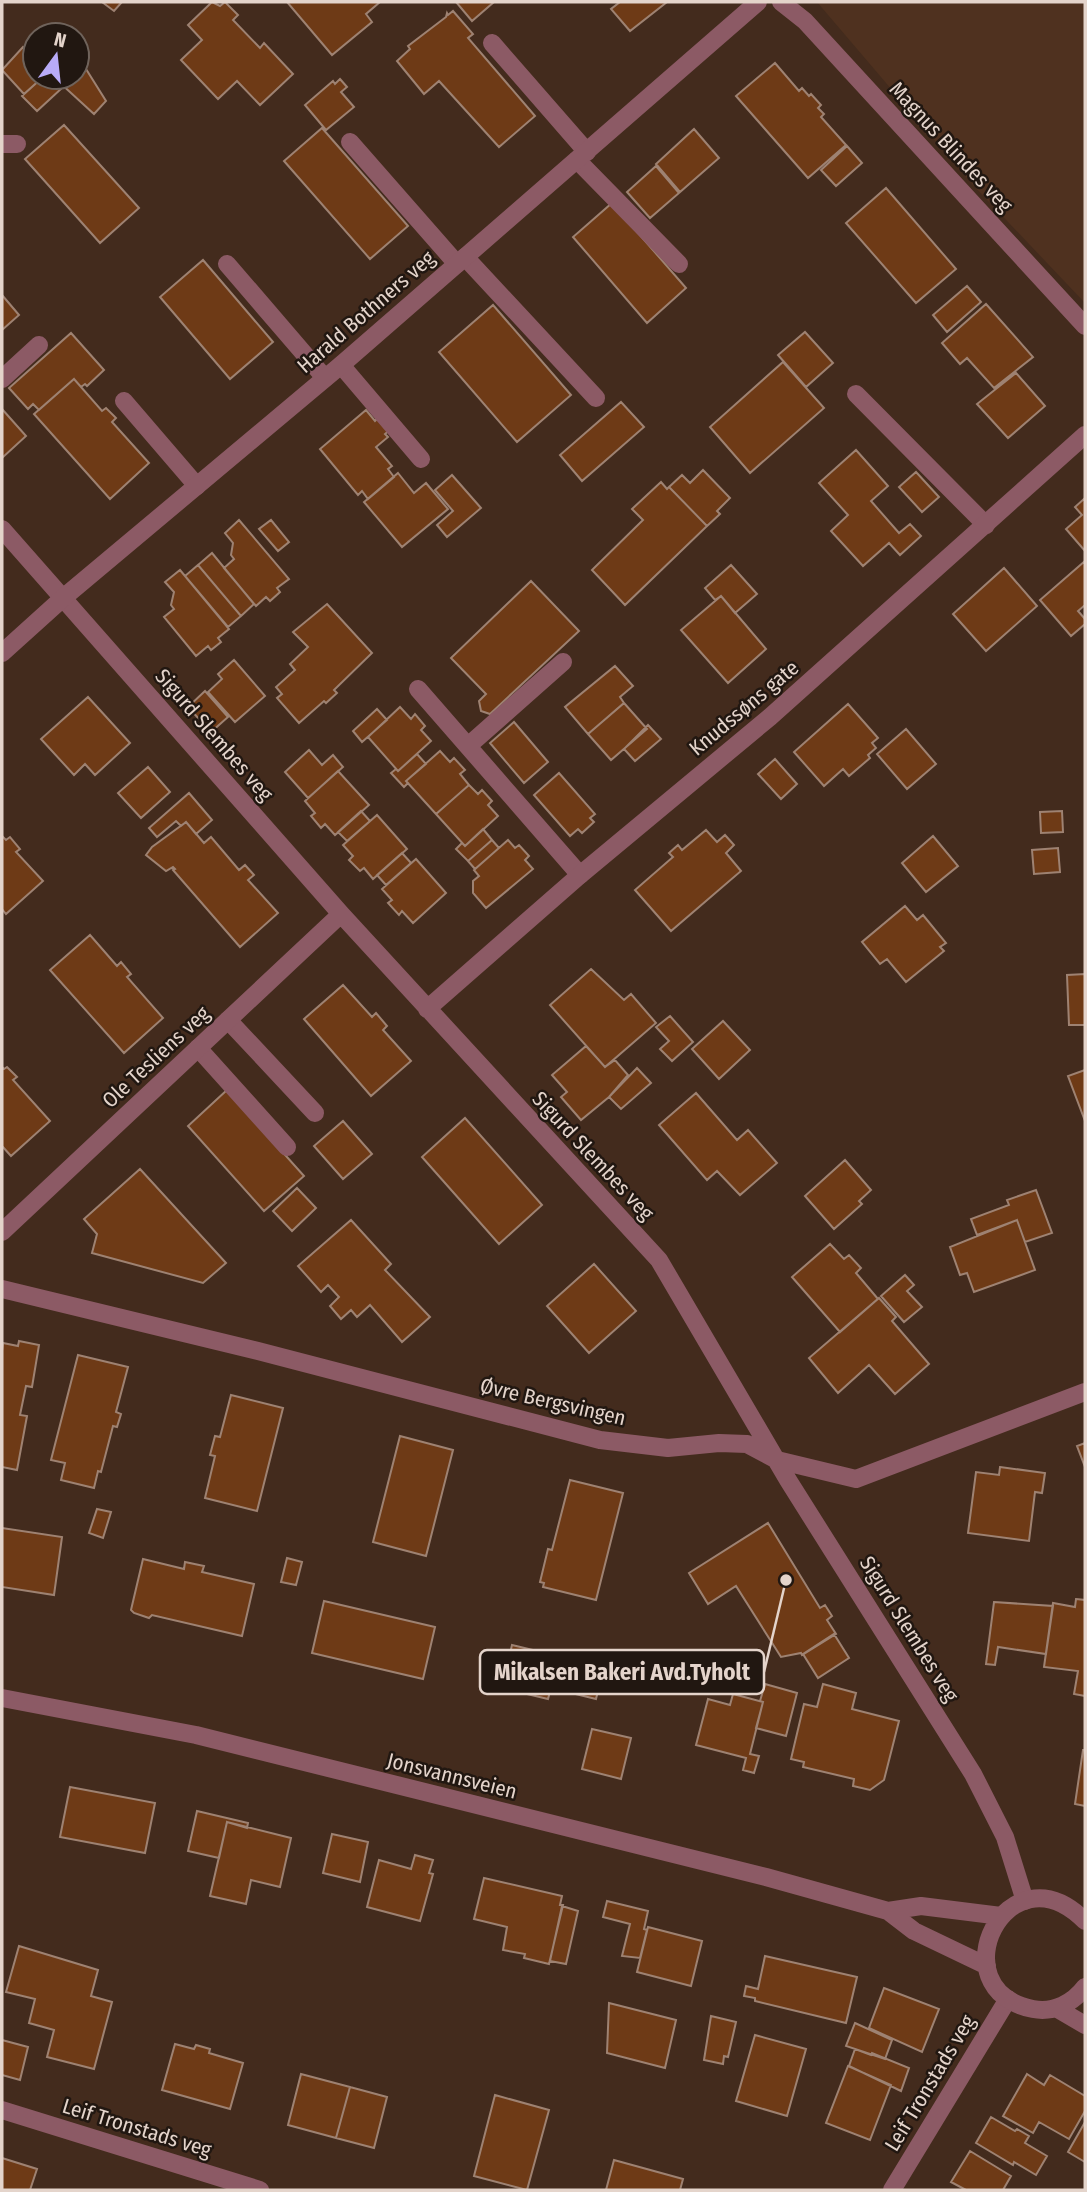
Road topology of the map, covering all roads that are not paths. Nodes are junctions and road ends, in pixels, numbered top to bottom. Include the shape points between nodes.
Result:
1 (758, 2) edge
2 (781, 2) edge
3 (492, 43) dead end
4 (350, 142) dead end
5 (582, 156) junction
6 (461, 261) junction
7 (227, 264) dead end
8 (679, 264) dead end
9 (1085, 326) edge
10 (39, 345) dead end
11 (341, 365) junction
12 (325, 378) junction
13 (2, 379) edge
14 (856, 394) dead end
15 (596, 398) dead end
16 (124, 401) dead end
17 (1085, 435) edge
18 (421, 459) dead end
19 (197, 486) junction
20 (986, 525) junction
21 (2, 529) edge
22 (63, 598) junction
23 (2, 653) edge
24 (563, 662) dead end
25 (418, 689) dead end
26 (468, 746) junction
27 (580, 875) junction
28 (341, 914) junction
29 (427, 1009) junction
30 (228, 1020) junction
31 (198, 1048) junction
32 (315, 1112) dead end
33 (287, 1147) dead end
34 (2, 1232) edge
35 (2, 1289) edge
36 (1085, 1392) edge
37 (776, 1460) junction
38 (2, 1698) edge
39 (1025, 1902) junction
40 (888, 1912) junction
41 (1001, 1916) junction
42 (1085, 1921) edge
43 (987, 1966) junction
44 (1085, 1987) edge
45 (1008, 1999) junction
46 (1056, 2008) junction
47 (1085, 2025) edge
48 (2, 2110) edge
49 (260, 2190) edge
50 (892, 2190) edge

1 - 5 street, Harald Bothners veg
2 - 9 street, Magnus Blindes veg via 805,21
3 - 5 street
4 - 6 street
5 - 6 street, Harald Bothners veg
5 - 8 street
6 - 11 street, Harald Bothners veg
6 - 15 street
7 - 12 street
10 - 13 street
11 - 12 street, Harald Bothners veg
11 - 18 street
12 - 19 street, Harald Bothners veg
14 - 20 street
16 - 19 street
17 - 20 street, Knudssøns gate
19 - 22 street, Harald Bothners veg
20 - 27 street, Knudssøns gate via 771,717
21 - 22 street, Sigurd Slembes veg
22 - 23 street, Harald Bothners veg
22 - 28 street, Sigurd Slembes veg
24 - 26 street
25 - 26 street
26 - 27 street
27 - 29 street, Knudssøns gate
28 - 29 street, Sigurd Slembes veg
28 - 30 street, Ole Tesliens veg
29 - 37 street, Sigurd Slembes veg via 659,1260
30 - 31 street, Ole Tesliens veg
30 - 32 street
31 - 33 street
31 - 34 street, Ole Tesliens veg
35 - 37 street, Øvre Bergsvingen via 600,1440 668,1448 747,1444
36 - 37 street, Øvre Bergsvingen via 856,1479
37 - 39 street, Sigurd Slembes veg via 973,1774 1005,1837
38 - 40 street, Jonsvannsveien via 196,1735 766,1877
39 - 41 street
39 - 42 street via 1059,1902
40 - 41 street, Jonsvannsveien via 921,1906
40 - 43 street, Jonsvannsveien via 914,1931
41 - 43 street via 986,1944
43 - 45 street via 998,1990
44 - 46 street
45 - 46 street via 1022,2007
45 - 50 street, Leif Tronstads veg
46 - 47 street
48 - 49 street, Leif Tronstads veg

